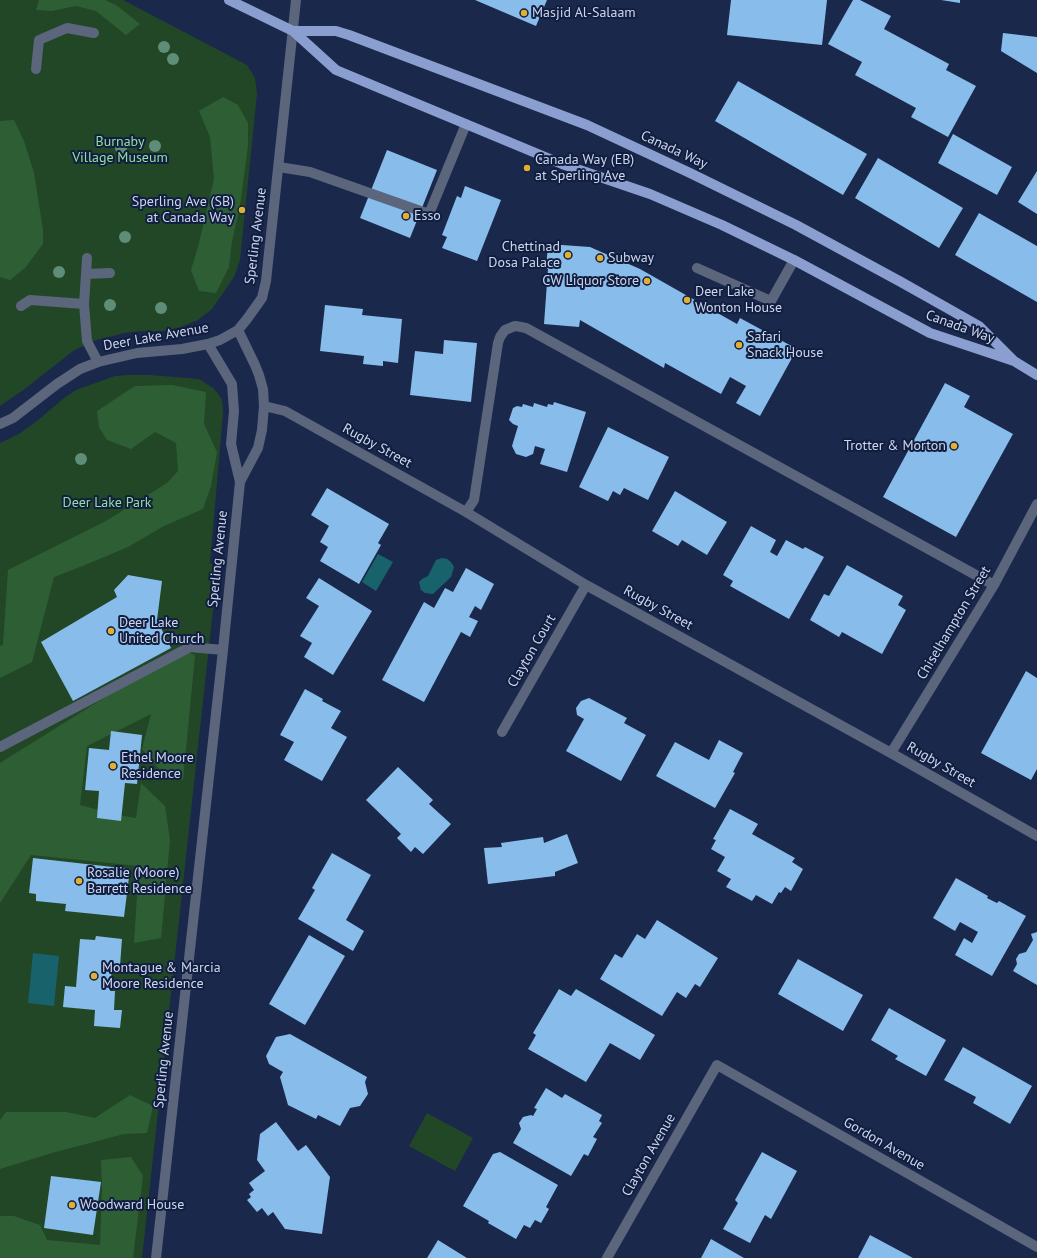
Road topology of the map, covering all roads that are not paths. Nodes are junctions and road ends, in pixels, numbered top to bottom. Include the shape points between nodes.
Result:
1 (229, 0) edge
2 (296, 0) edge
3 (292, 31) junction
4 (94, 33) dead end
5 (36, 69) dead end
6 (466, 124) junction
7 (278, 167) junction
8 (87, 258) dead end
9 (794, 260) junction
10 (697, 268) dead end
11 (110, 273) dead end
12 (86, 274) junction
13 (84, 304) junction
14 (21, 306) dead end
15 (238, 330) junction
16 (208, 344) junction
17 (1014, 361) junction
18 (98, 362) junction
19 (1037, 375) edge
20 (264, 406) junction
21 (0, 424) edge
22 (240, 482) junction
23 (1037, 504) edge
24 (466, 512) junction
25 (586, 584) junction
26 (994, 585) junction
27 (224, 650) junction
28 (502, 732) dead end
29 (0, 747) edge
30 (891, 753) junction
31 (1037, 836) edge
32 (717, 1065) joint
33 (1037, 1247) edge
34 (156, 1258) edge
35 (606, 1258) edge

1 - 3 main road, Canada Way
2 - 3 street, Sperling Avenue
3 - 6 main road, Canada Way via 336,70
3 - 7 street, Sperling Avenue
3 - 17 main road, Canada Way via 336,31 349,35 587,124 789,221 901,282 979,326
4 - 5 street via 67,28 39,40
6 - 7 street via 429,214 310,172
6 - 9 main road, Canada Way via 562,164 650,194
7 - 15 street, Sperling Avenue via 267,274 262,298
8 - 12 street
9 - 10 street via 770,301
9 - 17 main road, Canada Way via 930,334
11 - 12 street
12 - 13 street
13 - 14 street via 30,300
13 - 18 street via 87,341
15 - 16 street, Deer Lake Avenue
15 - 20 street, Sperling Avenue via 259,375
16 - 18 street, Deer Lake Avenue
16 - 22 street, Sperling Avenue via 232,384 234,410 231,444
17 - 19 main road, Canada Way
18 - 21 street, Deer Lake Avenue via 80,369
20 - 22 street, Sperling Avenue via 258,448
20 - 24 street, Rugby Street via 285,411
22 - 27 street, Sperling Avenue
23 - 26 street, Chiselhampton Street
24 - 25 street, Rugby Street
24 - 26 street via 474,500 498,343 505,330 515,326 540,335
25 - 28 street, Clayton Court
25 - 30 street, Rugby Street
26 - 30 street, Chiselhampton Street
27 - 29 street via 190,647
27 - 34 street, Sperling Avenue
30 - 31 street, Rugby Street
32 - 33 street, Gordon Avenue
32 - 35 street, Clayton Avenue

